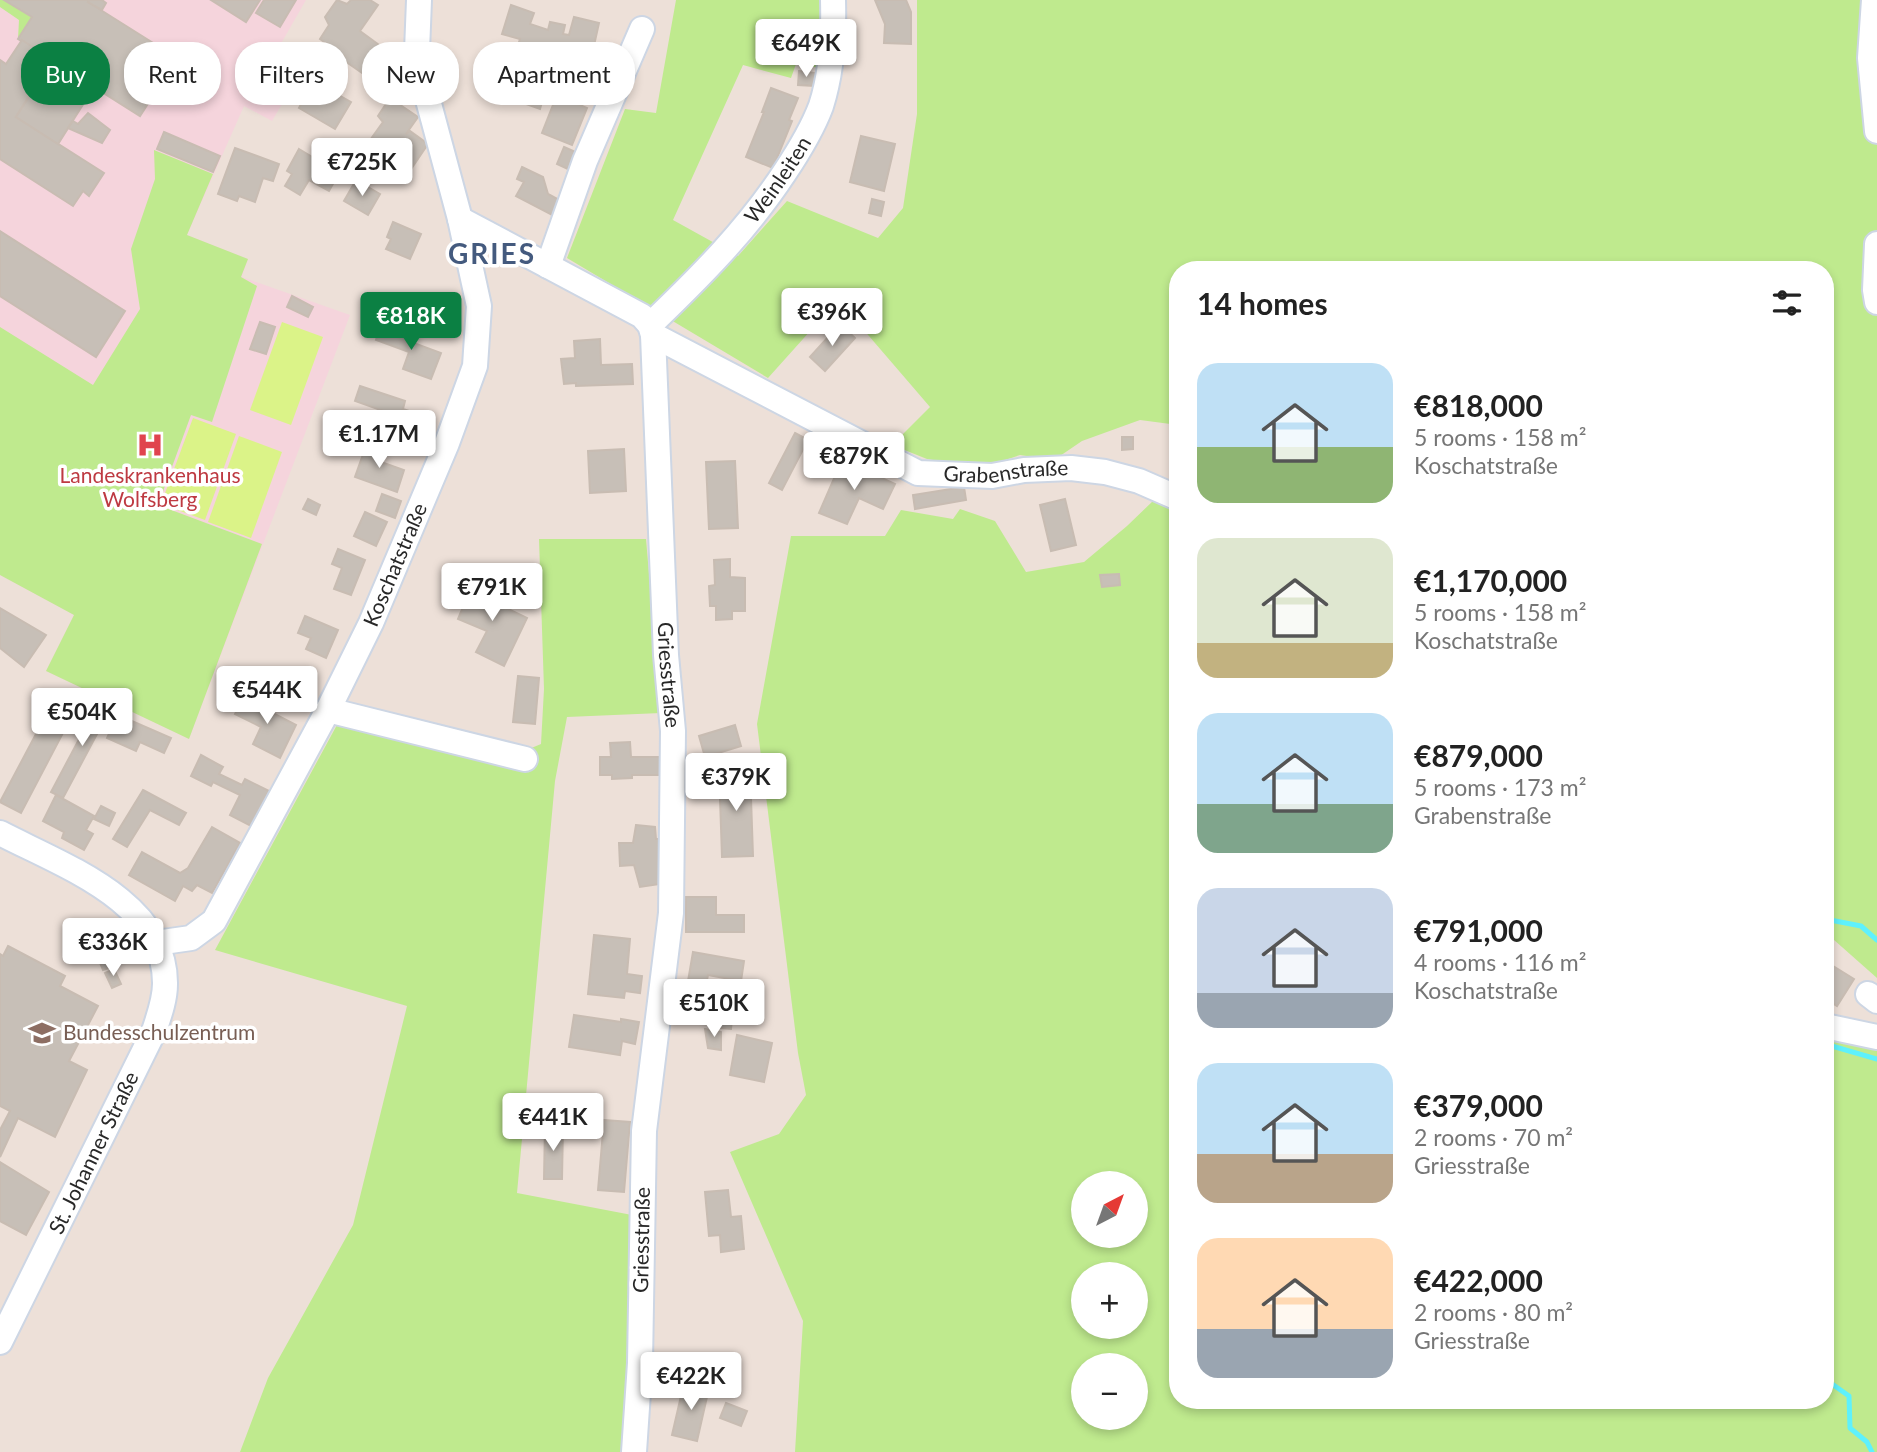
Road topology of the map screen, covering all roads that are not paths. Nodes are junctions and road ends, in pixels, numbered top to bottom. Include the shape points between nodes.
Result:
1 (419, 0) edge
2 (833, 0) edge
3 (1874, 0) edge
4 (642, 29) dead end
5 (1877, 131) edge
6 (460, 219) junction
7 (1877, 244) edge
8 (548, 266) junction
9 (1877, 302) edge
10 (651, 330) junction
11 (1169, 494) edge
12 (328, 710) junction
13 (525, 759) dead end
14 (0, 833) edge
15 (156, 943) junction
16 (1834, 1028) edge
17 (1877, 1037) edge
18 (0, 1342) edge
19 (634, 1452) edge

1 - 6 street, Koschatstraße via 421,74
2 - 10 street, Weinleiten via 834,40 822,103 804,143 752,220
3 - 5 street via 1870,58
4 - 8 street
6 - 8 street
6 - 12 street, Koschatstraße via 480,306 475,366 376,610
7 - 9 street
8 - 10 street via 642,316
10 - 11 street, Grabenstraße via 918,473 992,476 1071,468 1139,481
10 - 19 street, Griesstraße via 673,731 671,914 644,1131
12 - 13 street
12 - 15 street, Koschatstraße via 214,921 191,938
14 - 15 street, St. Johanner Straße via 113,894 144,923
15 - 18 street, St. Johanner Straße via 165,984 154,1031
16 - 17 street

